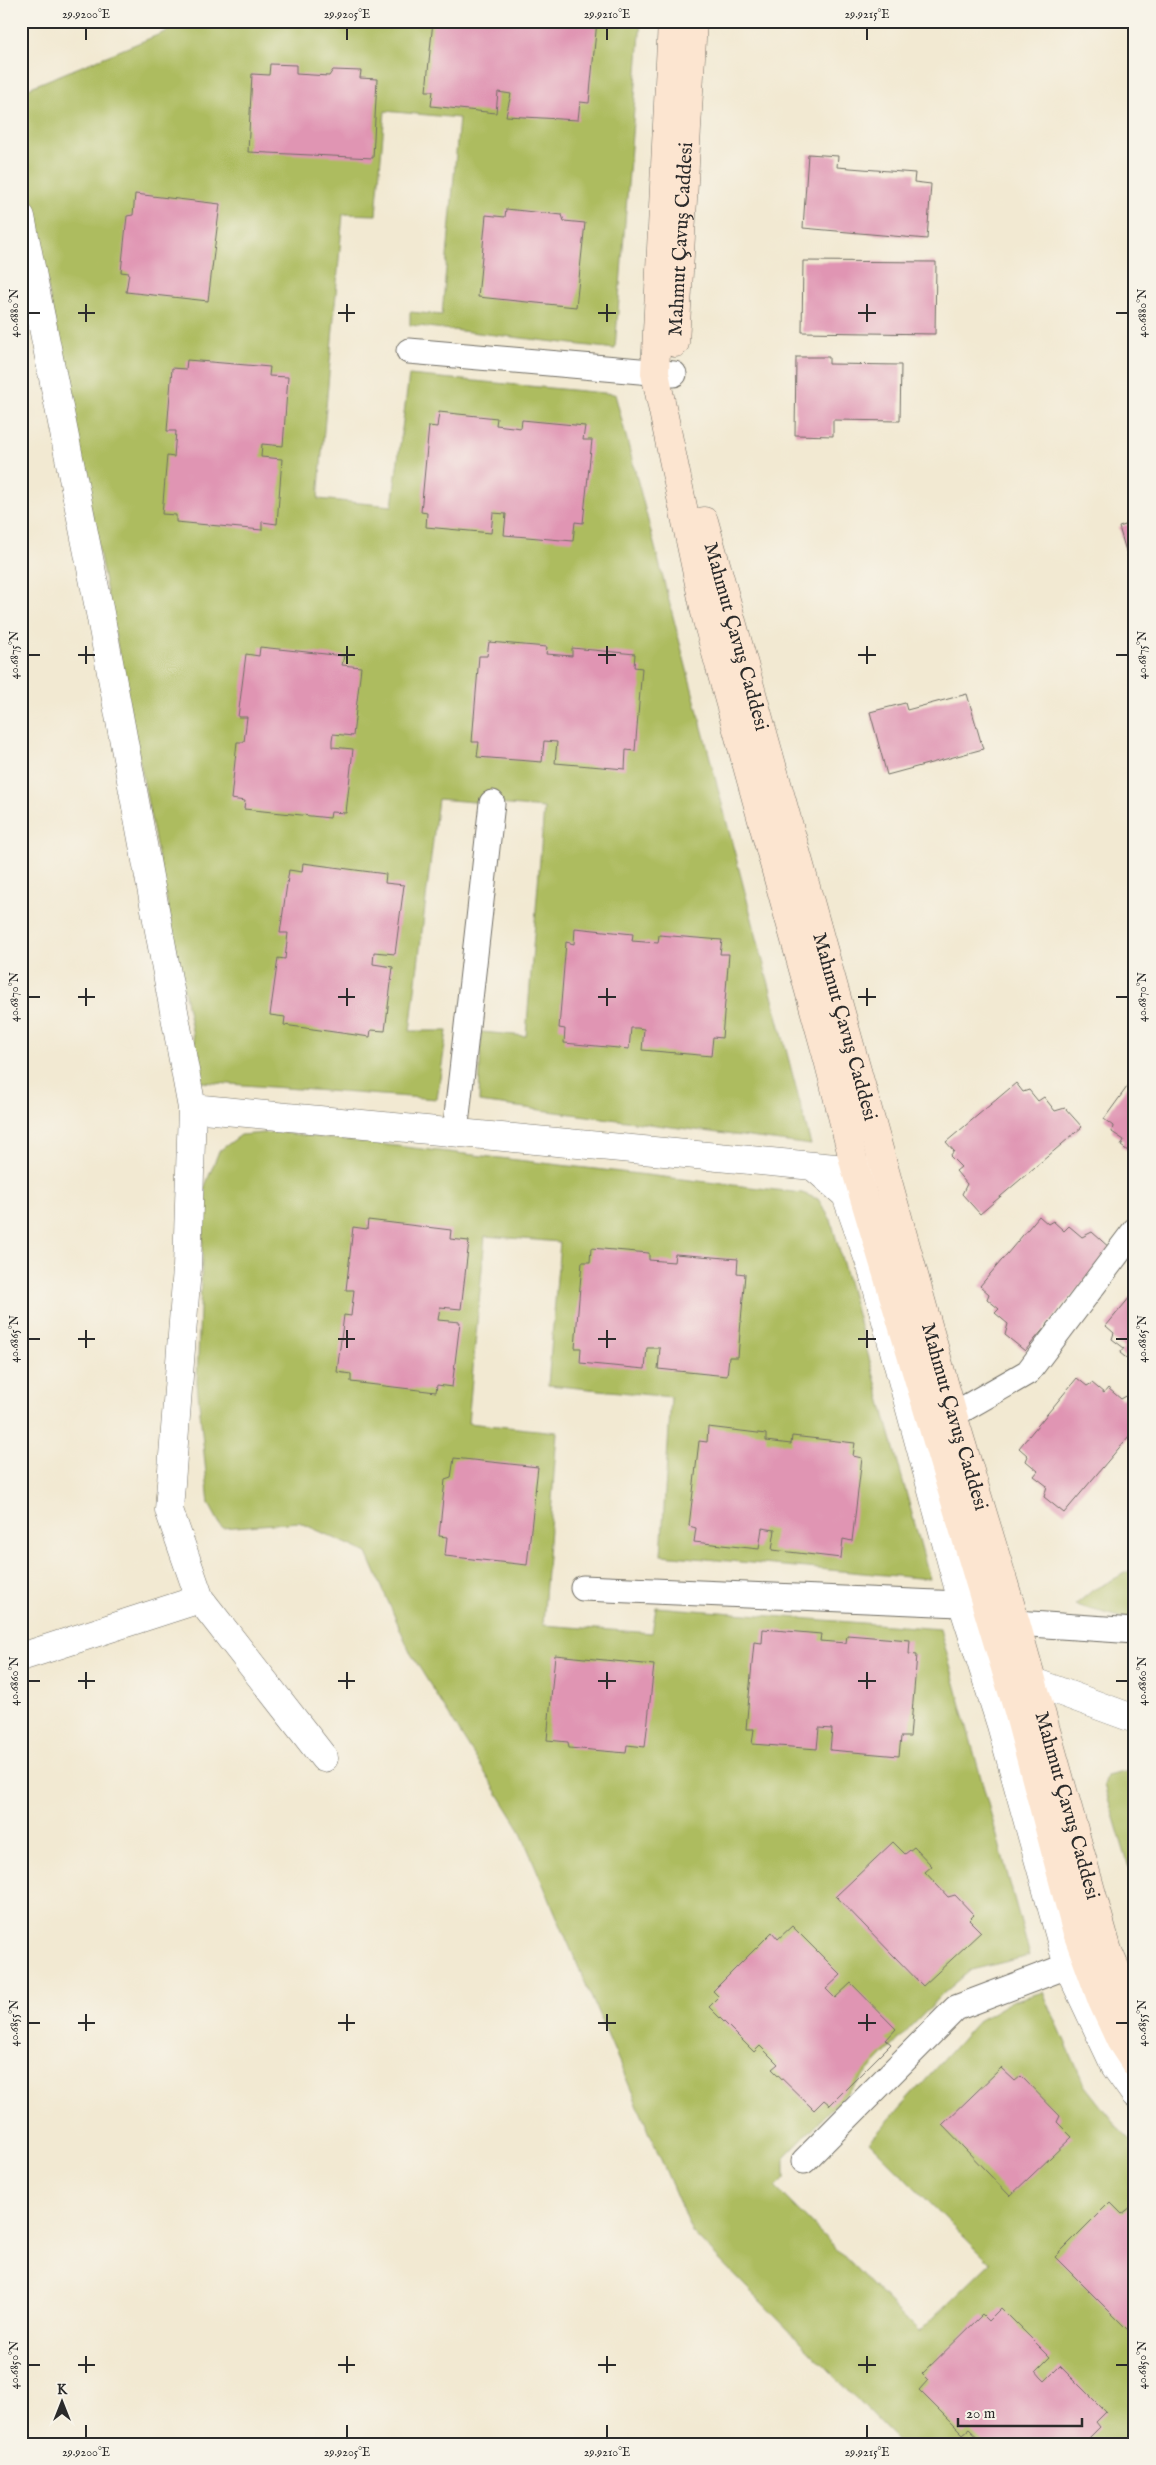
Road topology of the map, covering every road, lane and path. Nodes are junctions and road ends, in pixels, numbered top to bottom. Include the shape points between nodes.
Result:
1 (672, 21) edge
2 (693, 21) edge
3 (21, 217) edge
4 (409, 351) dead end
5 (664, 373) junction
6 (492, 803) dead end
7 (192, 1108) junction
8 (455, 1133) junction
9 (814, 1167) junction
10 (856, 1171) junction
11 (884, 1172) junction
12 (1135, 1230) edge
13 (952, 1415) junction
14 (584, 1588) dead end
15 (200, 1599) junction
16 (994, 1610) junction
17 (1135, 1631) edge
18 (21, 1657) edge
19 (1031, 1681) junction
20 (1135, 1720) edge
21 (324, 1758) dead end
22 (1087, 1959) junction
23 (1135, 2013) edge
24 (1135, 2063) edge
25 (1135, 2094) edge
26 (804, 2161) dead end

1 - 5 main road
2 - 5 main road, Mahmut Çavuş Caddesi
3 - 7 street via 102,622
4 - 5 lane
5 - 10 main road via 706,617
5 - 11 main road, Mahmut Çavuş Caddesi
6 - 8 lane
7 - 8 street
7 - 15 street via 187,1268 169,1510
8 - 9 street
9 - 10 street
9 - 16 street via 846,1195
10 - 11 street
10 - 16 main road
11 - 13 main road, Mahmut Çavuş Caddesi
12 - 13 lane via 1028,1372
13 - 16 main road, Mahmut Çavuş Caddesi
14 - 16 lane
15 - 18 street
15 - 21 street
16 - 17 lane
16 - 19 main road, Mahmut Çavuş Caddesi
16 - 22 main road via 1018,1712
19 - 20 street
19 - 22 main road, Mahmut Çavuş Caddesi
22 - 23 main road, Mahmut Çavuş Caddesi
22 - 24 main road via 1120,2040
22 - 25 street via 1115,2066
22 - 26 lane via 956,2008

